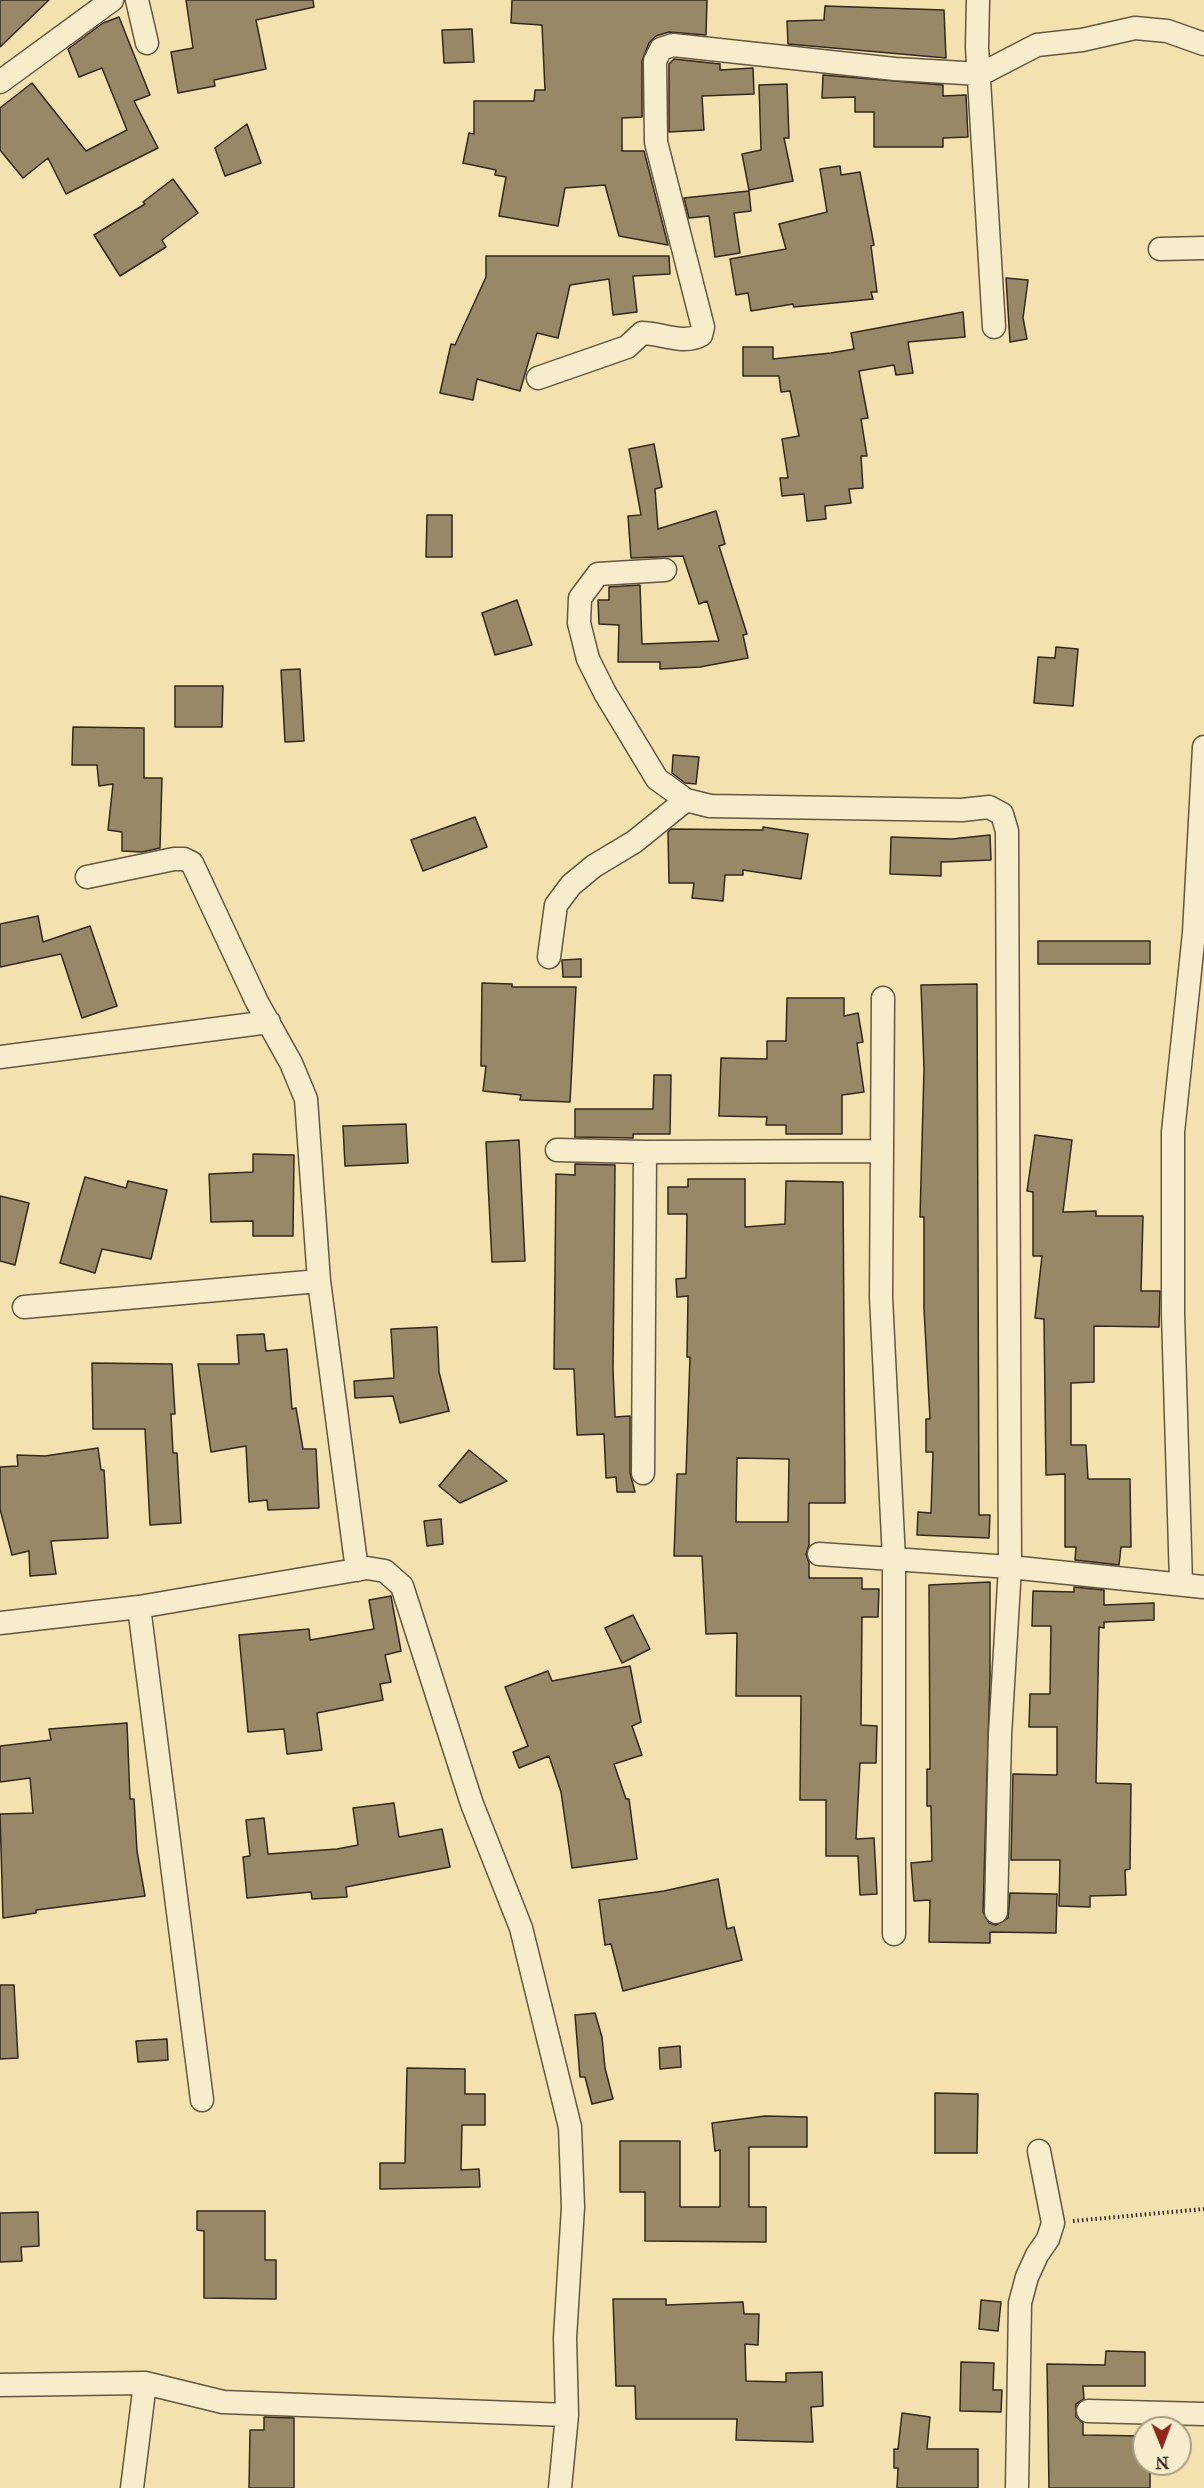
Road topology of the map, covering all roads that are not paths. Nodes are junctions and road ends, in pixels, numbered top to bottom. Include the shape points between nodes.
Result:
1 (112, 0) edge
2 (137, 0) edge
3 (978, 0) edge
4 (147, 43) dead end
5 (1204, 44) edge
6 (981, 74) junction
7 (0, 82) edge
8 (1204, 248) edge
9 (1160, 249) dead end
10 (994, 327) dead end
11 (538, 378) dead end
12 (665, 570) dead end
13 (1204, 747) edge
14 (686, 800) junction
15 (87, 877) dead end
16 (549, 957) dead end
17 (883, 998) dead end
18 (269, 1022) junction
19 (0, 1057) edge
20 (557, 1150) dead end
21 (881, 1151) junction
22 (645, 1152) junction
23 (319, 1281) junction
24 (24, 1307) dead end
25 (642, 1473) dead end
26 (819, 1554) dead end
27 (894, 1559) junction
28 (1010, 1567) junction
29 (357, 1570) junction
30 (1181, 1583) junction
31 (1204, 1587) edge
32 (139, 1607) junction
33 (0, 1623) edge
34 (996, 1912) dead end
35 (894, 1934) dead end
36 (202, 2100) dead end
37 (1039, 2151) dead end
38 (145, 2383) junction
39 (0, 2385) edge
40 (1088, 2411) dead end
41 (1204, 2414) edge
42 (567, 2415) junction
43 (132, 2488) edge
44 (560, 2488) edge
45 (1017, 2488) edge

1 - 7 street
2 - 4 street
3 - 6 street
5 - 6 street via 1167,31 1136,28 1037,45
6 - 10 street
6 - 11 street via 895,69 673,45 660,49 655,61 656,142 703,327 701,335 687,340 642,333 627,347
8 - 9 street
12 - 14 street via 598,574 580,598 579,623 588,659 605,693 657,779
13 - 30 street via 1194,933 1173,1132 1173,1314
14 - 16 street via 571,885 556,905
14 - 28 street via 710,806 751,807 989,807 1002,814 1007,831
15 - 18 street via 174,859 192,863
17 - 21 street
18 - 19 street
18 - 23 street via 306,1099
20 - 22 street
21 - 22 street
21 - 27 street via 881,1297
22 - 25 street
23 - 24 street
23 - 29 street
26 - 27 street
27 - 28 street
27 - 35 street
28 - 30 street
28 - 34 street via 1000,1735
29 - 32 street
29 - 42 street via 385,1570 402,1586 471,1804 521,1928 570,2127 573,2207 566,2338
30 - 31 street
32 - 33 street
32 - 36 street
37 - 45 street via 1053,2223 1027,2277 1020,2303
38 - 39 street
38 - 42 street via 223,2402
38 - 43 street
40 - 41 street
42 - 44 street

